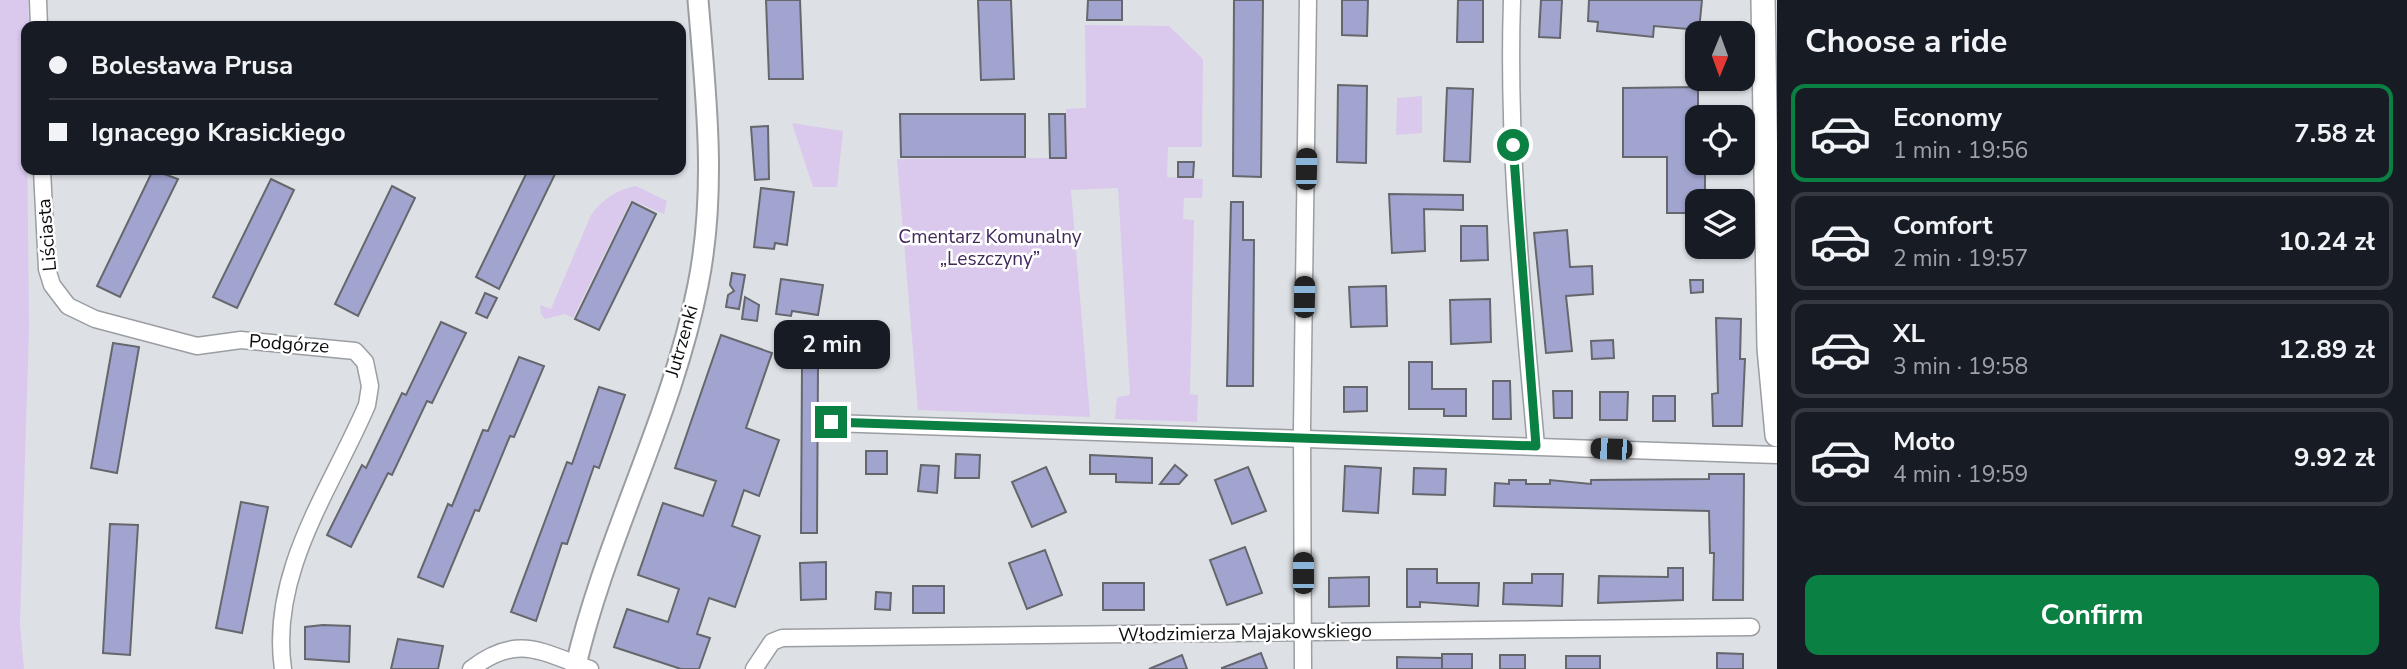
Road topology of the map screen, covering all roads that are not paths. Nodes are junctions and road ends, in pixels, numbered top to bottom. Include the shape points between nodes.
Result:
1 (38, 0) edge
2 (698, 0) edge
3 (1308, 0) edge
4 (1512, 0) edge
5 (1762, 0) edge
6 (39, 21) edge
7 (42, 175) edge
8 (61, 298) joint
9 (831, 422) dead end
10 (1777, 435) edge
11 (1302, 438) junction
12 (1536, 446) junction
13 (1777, 454) edge
14 (1751, 627) dead end
15 (1303, 632) junction
16 (581, 667) edge
17 (282, 669) edge
18 (471, 669) edge
19 (754, 669) edge
20 (1303, 669) edge

1 - 6 street
2 - 16 street, Jutrzenki via 710,182 698,285
3 - 11 street
4 - 12 street via 1514,184
5 - 10 main road via 1769,348
7 - 8 street, Liściasta via 44,254
8 - 17 street, Podgórze via 94,319 197,345 241,340 337,347 355,351 365,362 368,405 298,549 286,587
9 - 11 street
11 - 12 street
11 - 15 street
12 - 13 street
14 - 15 street, Włodzimierza Majakowskiego
15 - 19 street, Włodzimierza Majakowskiego via 782,638 772,642
15 - 20 street
16 - 18 street via 541,650 520,647 499,651

